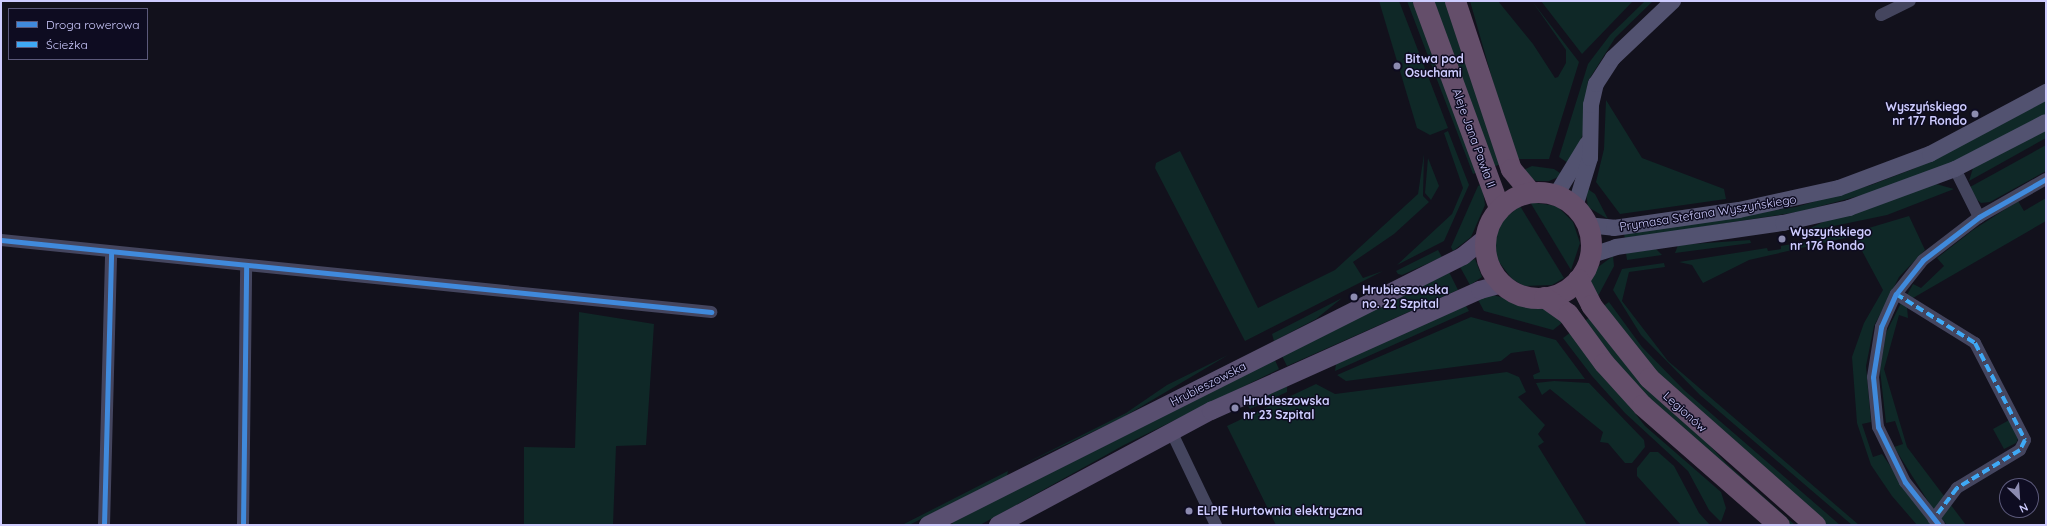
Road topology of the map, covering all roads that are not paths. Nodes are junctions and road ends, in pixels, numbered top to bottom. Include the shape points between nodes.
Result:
1 (1423, 1) edge
2 (1456, 1) edge
3 (1673, 1) edge
4 (1910, 1) edge
5 (1881, 15) dead end
6 (2046, 92) edge
7 (2046, 122) edge
8 (1590, 140) junction
9 (1955, 169) junction
10 (2046, 179) edge
11 (1530, 192) junction
12 (1556, 195) junction
13 (1575, 207) junction
14 (1499, 208) junction
15 (1979, 217) junction
16 (1587, 225) junction
17 (1485, 238) junction
18 (1, 240) edge
19 (111, 253) junction
20 (1589, 256) junction
21 (246, 266) junction
22 (1578, 279) junction
23 (1502, 284) junction
24 (1896, 294) junction
25 (1544, 297) junction
26 (711, 312) dead end
27 (1171, 430) junction
28 (1936, 522) edge
29 (1002, 524) edge
30 (104, 525) edge
31 (243, 525) edge
32 (928, 525) edge
33 (1216, 525) edge
34 (1779, 525) edge
35 (1815, 525) edge

1 - 14 highway, Aleje Jana Pawła II
2 - 11 highway, Aleje Jana Pawła II via 1511,168
3 - 8 main road via 1603,70 1592,96
4 - 5 street
6 - 16 main road, Prymasa Stefana Wyszyńskiego via 1934,152 1839,188 1739,210 1614,228
7 - 9 main road, Prymasa Stefana Wyszyńskiego
8 - 12 main road
8 - 13 main road via 1590,158
9 - 15 street
9 - 20 main road, Prymasa Stefana Wyszyńskiego via 1885,196 1821,215 1616,247
10 - 15 street
11 - 12 highway
11 - 14 highway via 1516,196
12 - 13 highway
13 - 16 highway
14 - 17 highway
15 - 24 street via 1923,260
16 - 20 highway
17 - 23 highway via 1488,263
17 - 32 main road, Hrubieszowska via 1463,256
18 - 19 street
19 - 21 street
19 - 30 street
20 - 22 highway
21 - 26 street
21 - 31 street
22 - 25 highway via 1566,289
22 - 35 highway, Legionów via 1591,305 1649,378
23 - 25 highway via 1525,296
23 - 27 main road, Hrubieszowska via 1480,290 1287,375
24 - 28 street via 1876,343 1873,377 1875,411 1894,464
24 - 28 street via 1975,343 2025,440 2020,450 1957,488
25 - 34 highway, Legionów via 1568,314 1604,363 1642,405
27 - 29 main road, Hrubieszowska
27 - 33 street

